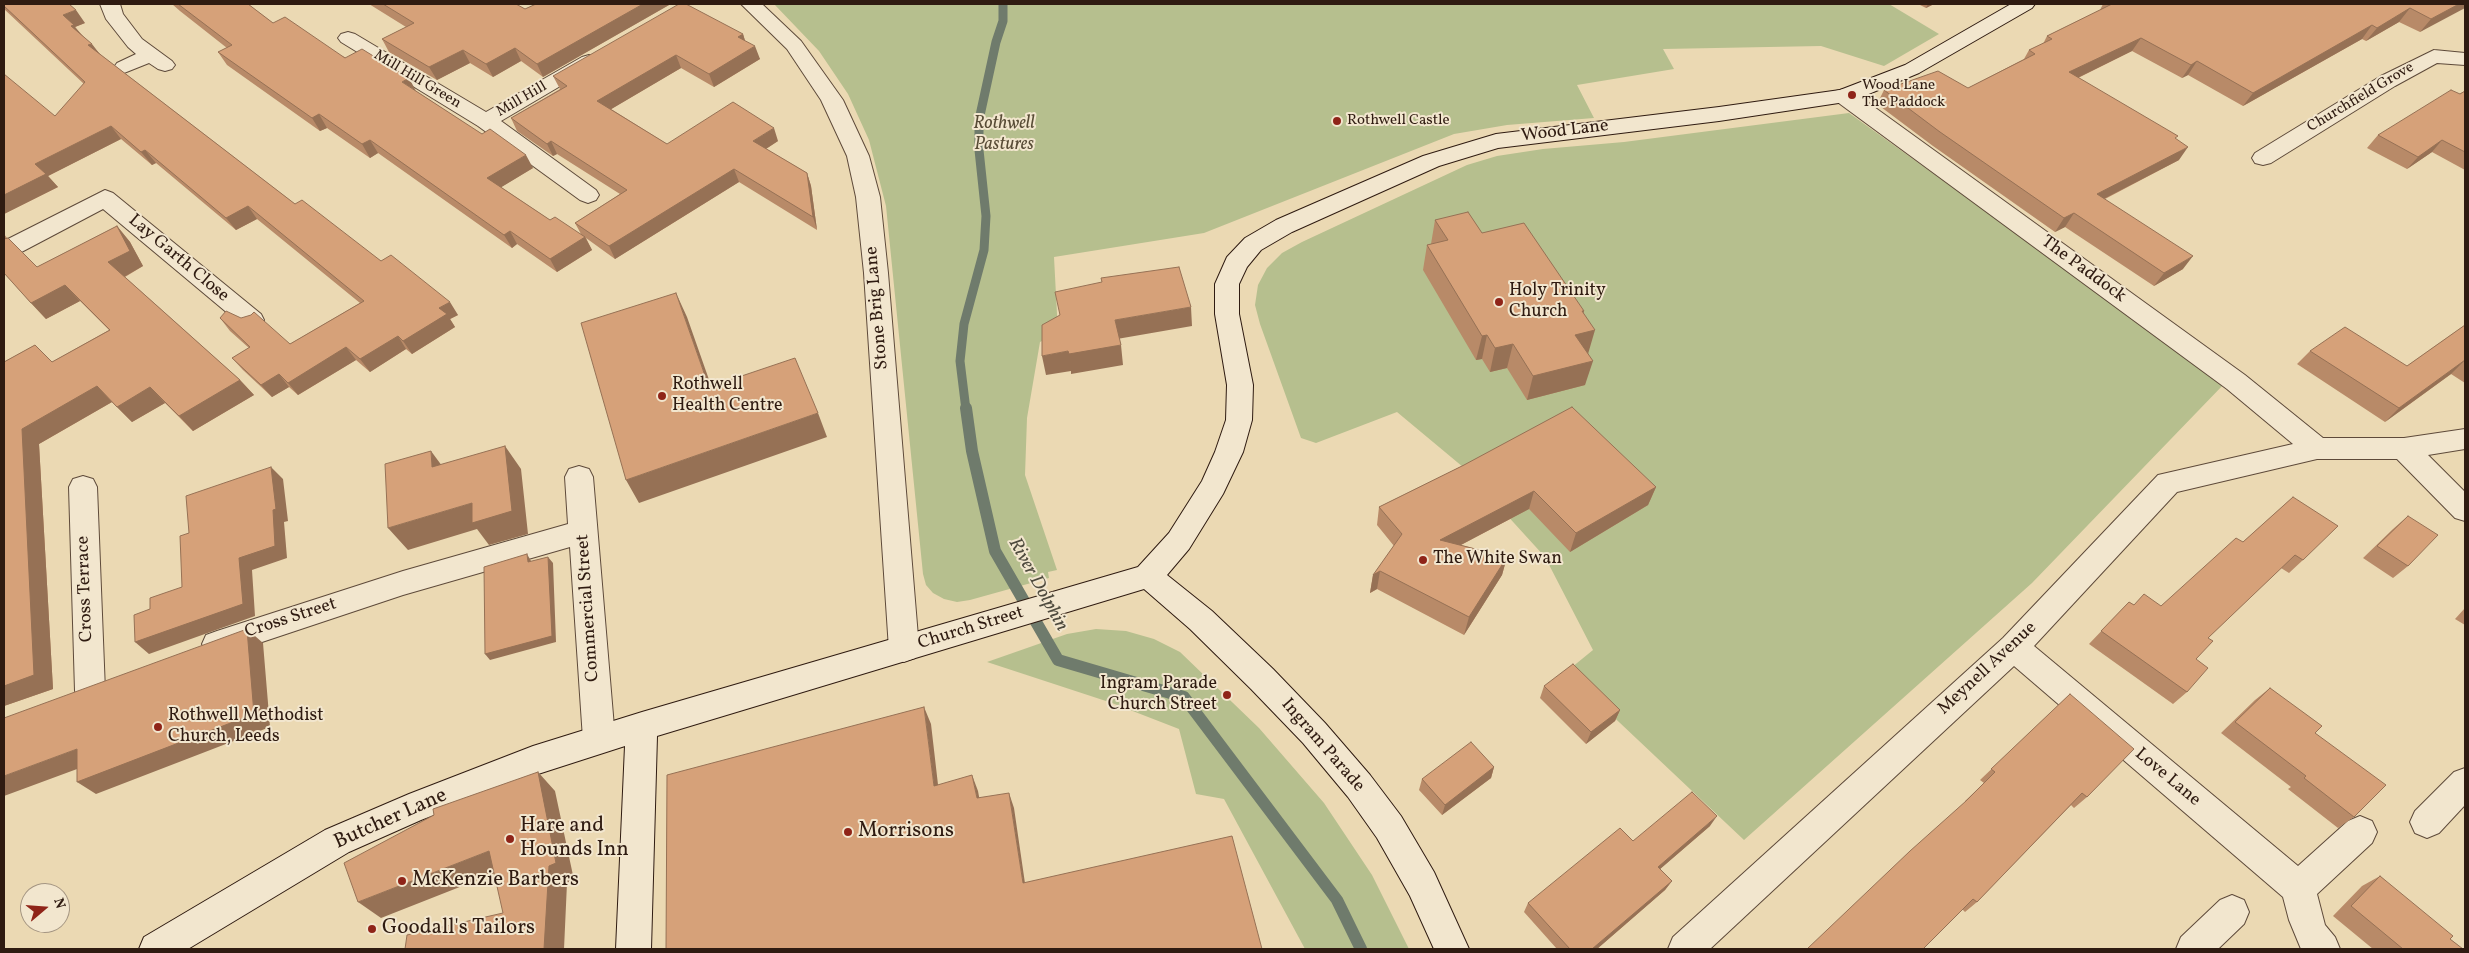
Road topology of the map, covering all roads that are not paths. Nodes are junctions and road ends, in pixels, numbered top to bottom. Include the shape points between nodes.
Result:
1 (110, 4) edge
2 (751, 4) edge
3 (2025, 4) edge
4 (348, 38) dead end
5 (604, 52) edge
6 (2465, 59) edge
7 (124, 67) dead end
8 (1844, 96) junction
9 (486, 121) junction
10 (2263, 158) dead end
11 (588, 195) dead end
12 (4, 251) edge
13 (252, 320) edge
14 (2465, 439) edge
15 (2404, 448) junction
16 (2317, 449) junction
17 (579, 477) dead end
18 (83, 487) dead end
19 (2465, 510) edge
20 (584, 531) junction
21 (1148, 576) junction
22 (2014, 647) junction
23 (904, 649) junction
24 (190, 654) edge
25 (117, 680) edge
26 (642, 726) junction
27 (599, 739) junction
28 (2465, 783) edge
29 (2428, 822) dead end
30 (2360, 832) edge
31 (2298, 888) junction
32 (2232, 912) dead end
33 (2201, 947) edge
34 (156, 949) edge
35 (634, 949) edge
36 (1452, 949) edge
37 (1685, 949) edge
38 (2323, 949) edge

1 - 7 street via 113,15 130,36 158,60
2 - 23 street, Stone Brig Lane via 794,45 832,100 858,156 868,197
3 - 8 street, Wood Lane via 1912,69
4 - 9 street, Mill Hill Green
5 - 9 street, Mill Hill
6 - 10 street, Churchfield Grove via 2434,56 2388,80
8 - 16 street, The Paddock via 2236,382
8 - 21 street, Wood Lane via 1496,141 1431,161 1284,226 1253,244 1236,263 1227,284 1226,314 1240,385 1239,420 1229,452 1179,541
9 - 11 street, Mill Hill Green
12 - 13 street, Lay Garth Close via 105,198
14 - 15 street, Meynell Avenue
15 - 16 street, Meynell Avenue
15 - 19 street
16 - 22 street, Meynell Avenue via 2168,483
17 - 20 street, Commercial Street
18 - 25 street, Cross Terrace via 77,695
20 - 24 street, Cross Street via 282,621
20 - 27 street, Commercial Street
21 - 23 street, Church Street
21 - 36 street, Ingram Parade via 1201,620 1262,679 1359,786 1389,827 1422,884
22 - 31 street, Love Lane
22 - 37 street, Meynell Avenue
23 - 26 street, Church Street
26 - 27 street, Butcher Lane
26 - 35 street
27 - 34 street, Butcher Lane via 409,809 337,841
28 - 29 street
30 - 31 street
31 - 38 street via 2306,920 2313,937
32 - 33 street

